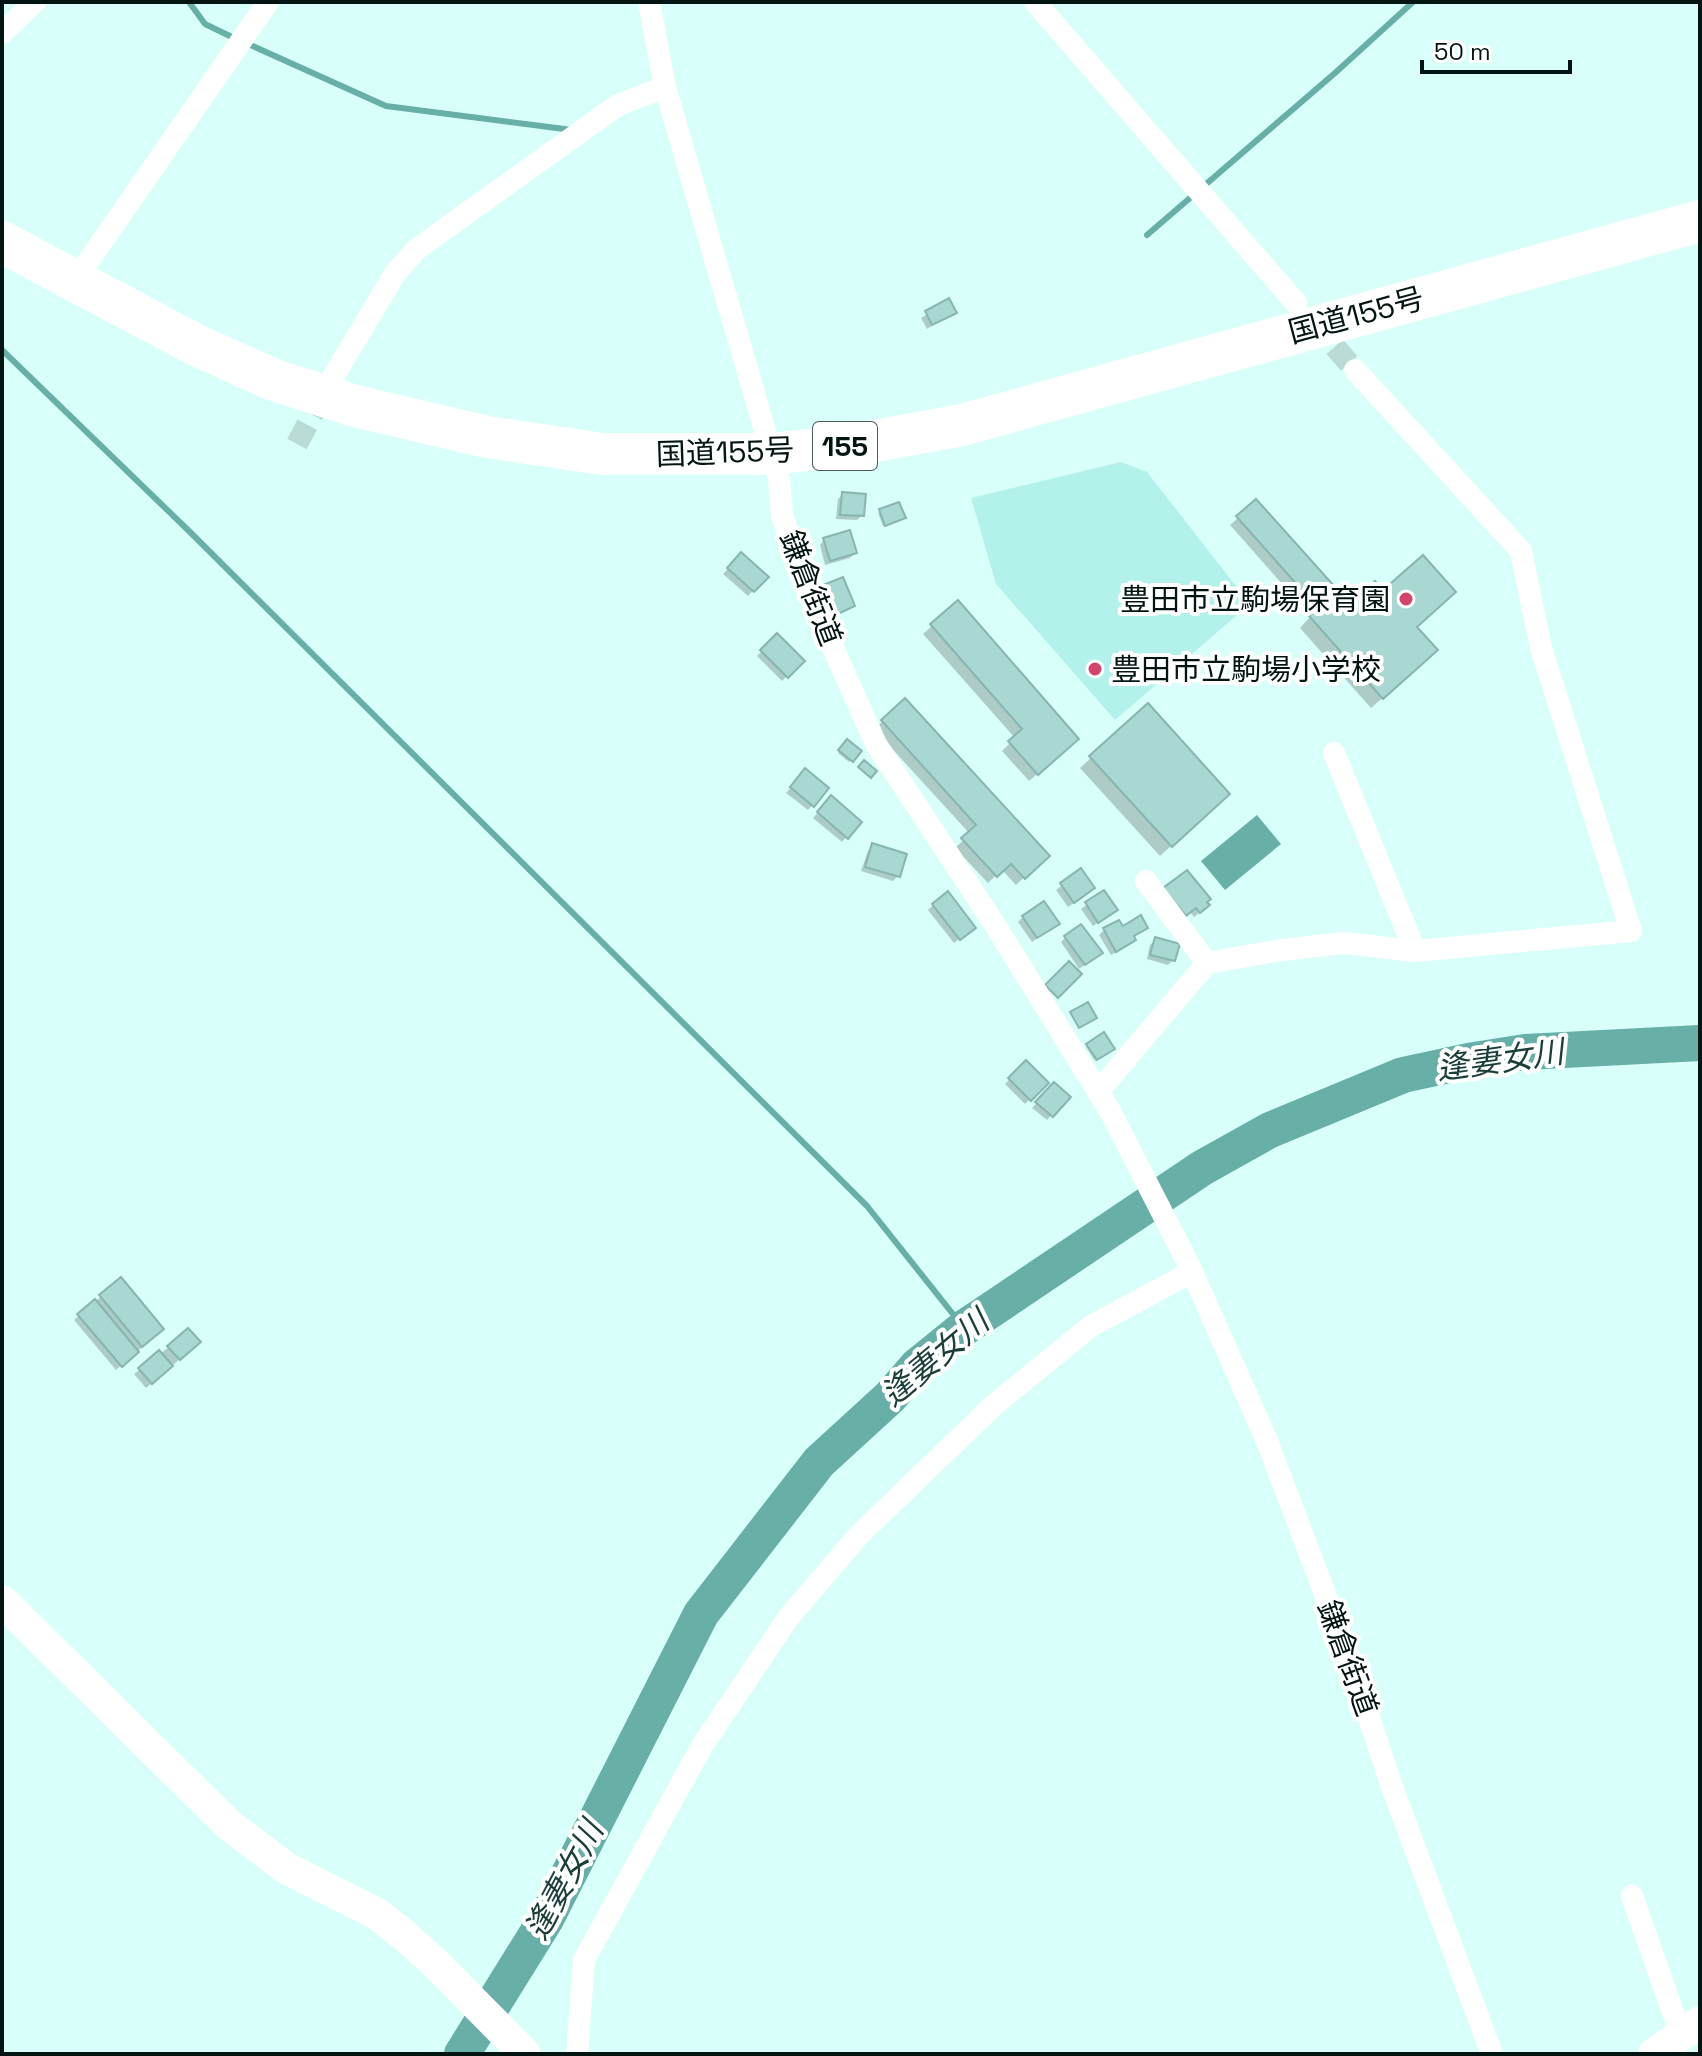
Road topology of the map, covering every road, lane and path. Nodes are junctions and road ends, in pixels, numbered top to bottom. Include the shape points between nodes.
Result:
1 (35, 2) edge
2 (268, 2) edge
3 (649, 2) edge
4 (1035, 2) edge
5 (2, 33) edge
6 (665, 87) junction
7 (1700, 221) edge
8 (2, 242) edge
9 (1700, 247) edge
10 (2, 271) edge
11 (74, 282) junction
12 (1296, 303) tunnel mouth
13 (1355, 370) tunnel mouth
14 (333, 377) tunnel mouth
15 (775, 466) junction
16 (1334, 753) dead end
17 (1146, 881) dead end
18 (1415, 951) junction
19 (1207, 963) junction
20 (1098, 1092) junction
21 (1191, 1270) junction
22 (2, 1601) edge
23 (1632, 1896) dead end
24 (1691, 2028) edge
25 (525, 2054) edge
26 (577, 2054) edge
27 (1492, 2054) edge
28 (1654, 2054) edge

1 - 5 street
2 - 11 street
3 - 6 street, 鎌倉街道
4 - 12 street
6 - 14 street via 618,105 417,249 396,272
6 - 15 street, 鎌倉街道
7 - 15 highway, 国道155号 / 155 via 962,425
8 - 11 highway, 国道155号 / 155
9 - 15 highway, 国道155号 / 155 via 893,462
10 - 15 highway, 国道155号 / 155 via 157,356 340,429 538,470 637,479
11 - 15 highway, 国道155号 / 155 via 274,380 370,410 487,437 603,454
13 - 18 street via 1521,551 1540,642 1631,931
15 - 20 street, 鎌倉街道 via 782,515 809,594 876,744
16 - 18 street
17 - 19 street
18 - 19 street via 1344,943
19 - 20 street
20 - 21 street, 鎌倉街道
21 - 26 street via 1091,1326 994,1405 859,1535 788,1618 702,1746 584,1960
21 - 27 street, 鎌倉街道 via 1267,1441
22 - 25 street via 229,1825 286,1868 377,1914 435,1963
23 - 24 street
24 - 28 street

